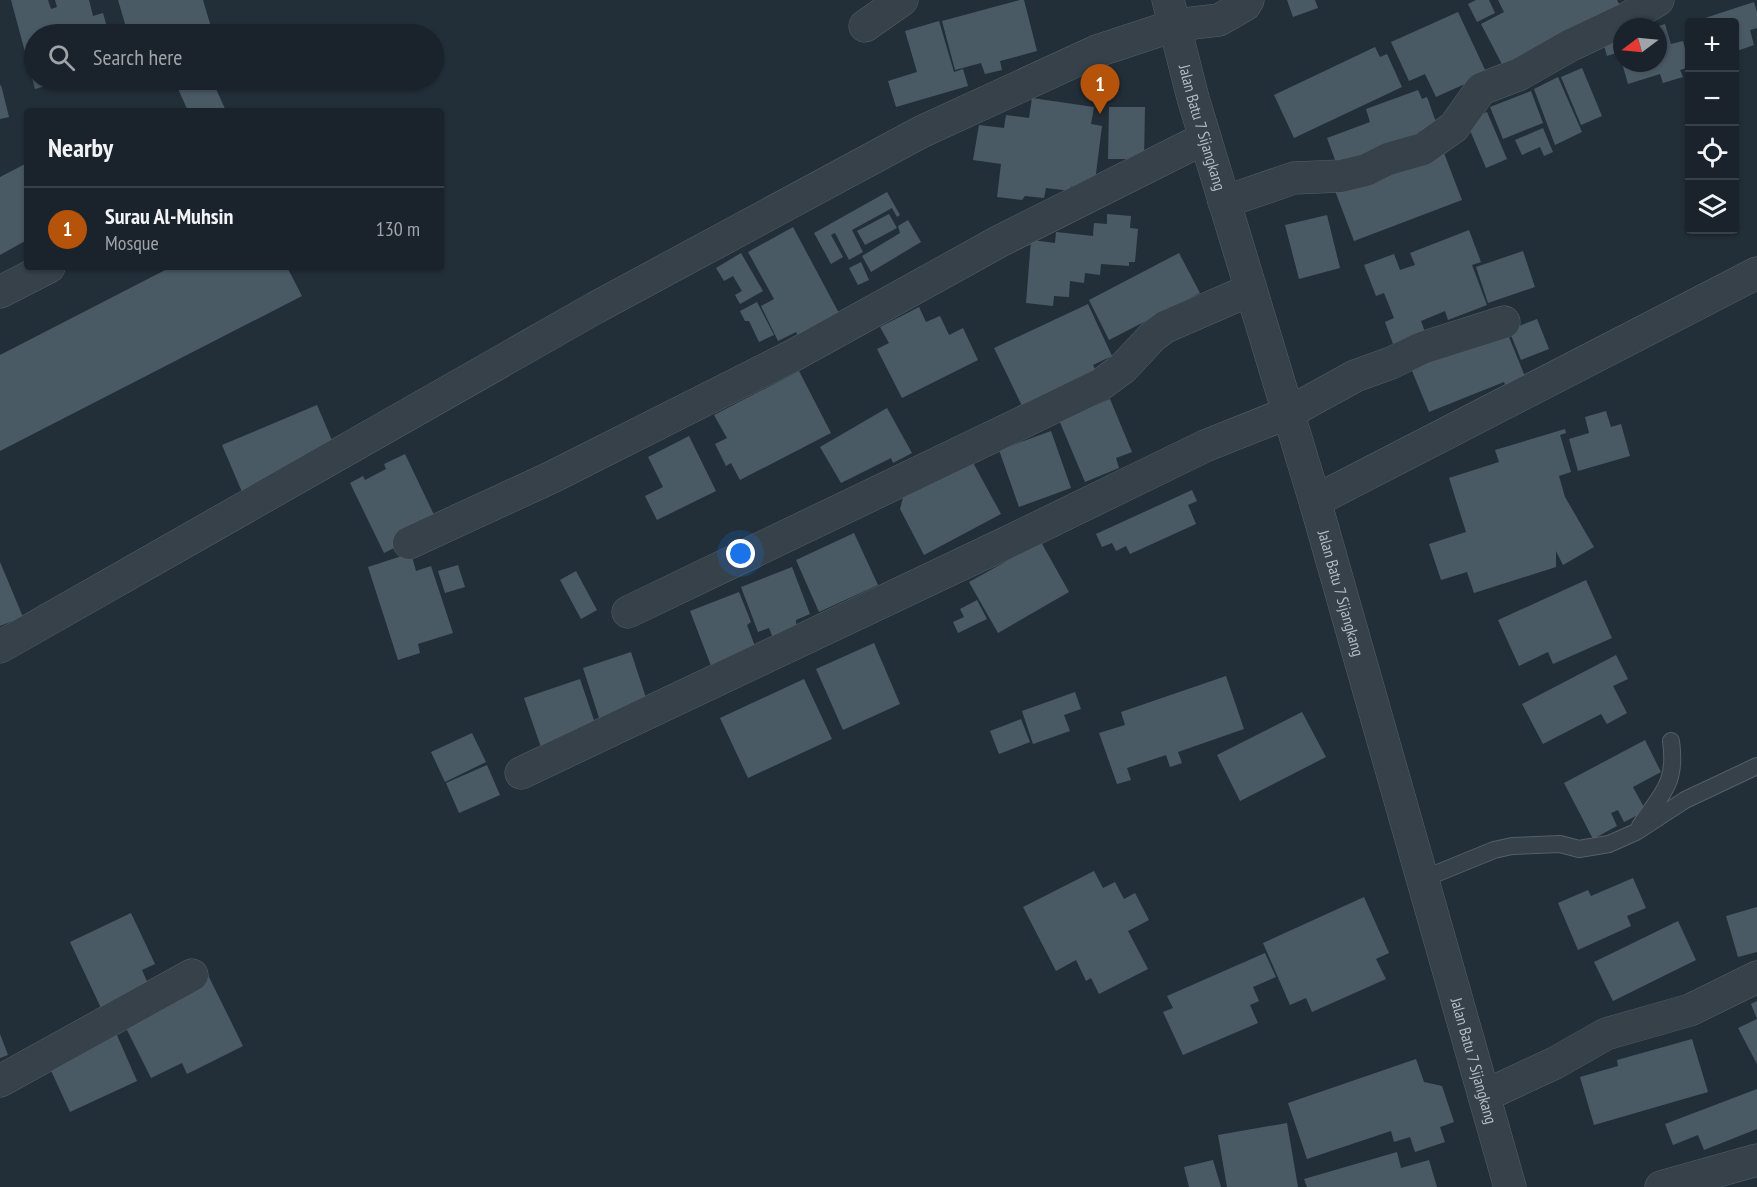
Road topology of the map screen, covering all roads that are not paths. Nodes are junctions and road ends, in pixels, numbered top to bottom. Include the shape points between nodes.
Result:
1 (902, 0) edge
2 (1248, 0) edge
3 (1658, 0) edge
4 (1172, 13) edge
5 (865, 26) dead end
6 (1205, 138) junction
7 (1224, 202) junction
8 (43, 270) edge
9 (1757, 273) edge
10 (1250, 290) junction
11 (0, 292) edge
12 (1504, 322) dead end
13 (1288, 413) junction
14 (1315, 501) junction
15 (409, 543) dead end
16 (628, 612) dead end
17 (0, 647) edge
18 (1671, 741) dead end
19 (1757, 766) edge
20 (520, 773) dead end
21 (1636, 832) junction
22 (1423, 879) junction
23 (192, 975) dead end
24 (1757, 977) edge
25 (0, 1081) edge
26 (1484, 1096) junction
27 (1757, 1160) edge
28 (1510, 1187) edge
29 (1661, 1187) edge

1 - 5 street
2 - 4 street via 1219,20
3 - 7 street via 1520,74 1481,89 1454,127 1423,149 1366,170 1341,176 1294,178
4 - 6 street, Jalan Batu 7 Sijangkang
4 - 17 street via 921,132 595,308
6 - 7 street, Jalan Batu 7 Sijangkang
6 - 15 street via 1000,241 784,360 552,477
7 - 10 street, Jalan Batu 7 Sijangkang
8 - 11 street
9 - 14 street
10 - 13 street, Jalan Batu 7 Sijangkang
10 - 16 street via 1165,327 1100,385
12 - 13 street via 1422,348 1355,376
13 - 14 street, Jalan Batu 7 Sijangkang
13 - 20 street via 1205,446
14 - 22 street, Jalan Batu 7 Sijangkang
18 - 21 lane via 1671,777
19 - 21 lane via 1685,800
21 - 22 lane via 1609,844 1579,849 1560,844 1512,846
22 - 26 street, Jalan Batu 7 Sijangkang
23 - 25 street
24 - 26 street via 1689,1010 1606,1034
26 - 28 street, Jalan Batu 7 Sijangkang
27 - 29 street

